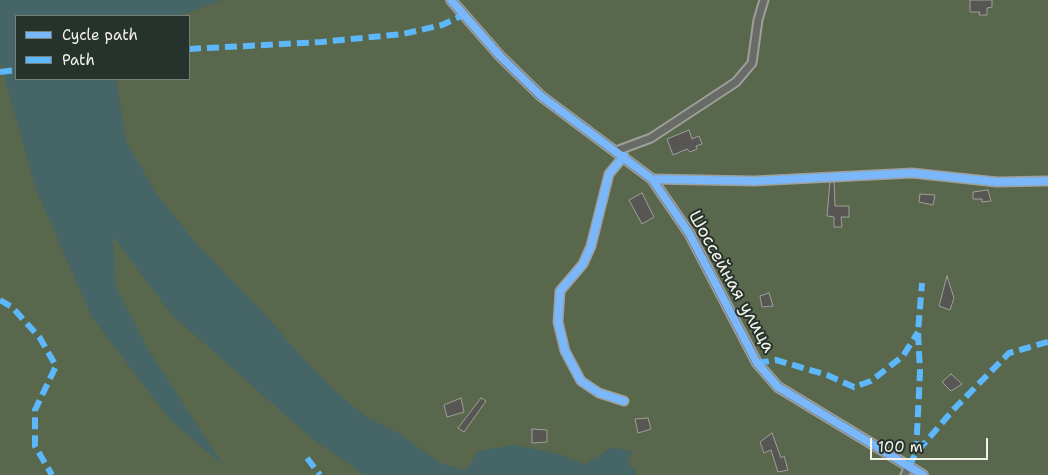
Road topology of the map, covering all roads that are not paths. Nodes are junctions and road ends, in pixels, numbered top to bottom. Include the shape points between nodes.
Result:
1 (451, 0) edge
2 (764, 0) edge
3 (616, 151) junction
4 (624, 156) junction
5 (652, 179) junction
6 (1048, 181) edge
7 (624, 401) dead end
8 (907, 471) edge
9 (923, 475) edge

1 - 3 street, Шоссейная улица via 500,56 541,96
2 - 3 street via 752,62 736,82 651,138
3 - 4 street, Шоссейная улица
4 - 5 street, Шоссейная улица
4 - 7 street via 609,174 583,264 560,291 558,322 565,351 581,381 599,393
5 - 6 street via 754,181 912,173 997,182
5 - 8 street, Шоссейная улица via 689,233 757,363 778,387
8 - 9 street, Шоссейная улица

